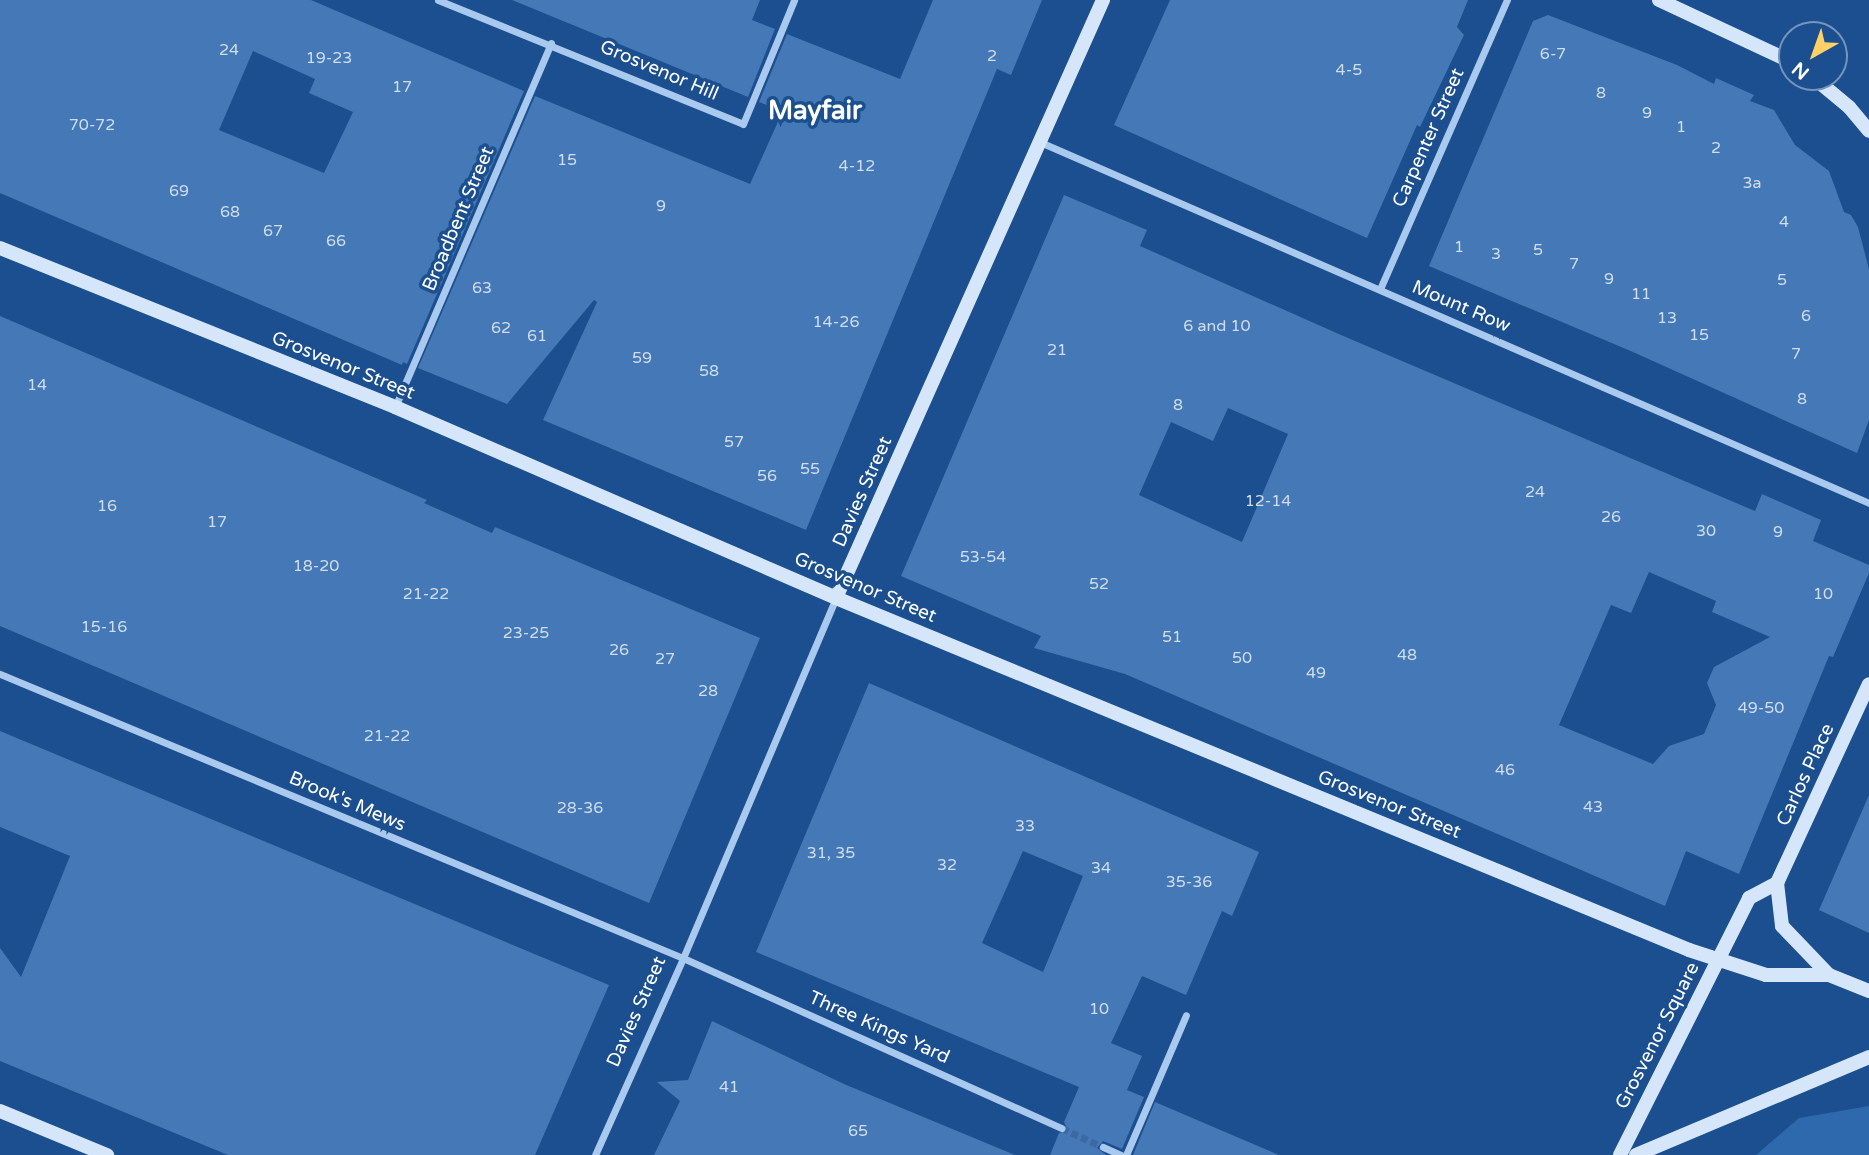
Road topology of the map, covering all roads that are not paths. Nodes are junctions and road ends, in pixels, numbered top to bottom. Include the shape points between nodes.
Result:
1 (438, 0) edge
2 (794, 0) edge
3 (1103, 0) edge
4 (1507, 0) edge
5 (1659, 0) edge
6 (551, 43) junction
7 (1778, 55) edge
8 (1830, 91) edge
9 (1869, 131) edge
10 (1040, 142) junction
11 (0, 248) edge
12 (1380, 289) junction
13 (395, 407) junction
14 (1869, 502) edge
15 (836, 598) junction
16 (0, 674) edge
17 (1869, 684) edge
18 (1777, 883) junction
19 (683, 958) junction
20 (1717, 961) junction
21 (1829, 975) junction
22 (1869, 991) edge
23 (1186, 1015) dead end
24 (1869, 1057) edge
25 (0, 1111) edge
26 (1062, 1128) tunnel mouth
27 (1103, 1147) tunnel mouth
28 (107, 1155) edge
29 (595, 1155) edge
30 (1123, 1155) edge
31 (1619, 1155) edge
32 (1636, 1155) edge

1 - 6 street, Grosvenor Hill
2 - 6 street, Grosvenor Hill via 743,124
3 - 10 street, Davies Street
4 - 12 street, Carpenter Street
5 - 7 street
6 - 13 street, Broadbent Street
8 - 9 street
10 - 12 street, Mount Row
10 - 15 street, Davies Street
11 - 13 street, Grosvenor Street
12 - 14 street, Mount Row
13 - 15 street, Grosvenor Street
15 - 19 street, Davies Street
15 - 20 street, Grosvenor Street
16 - 19 street, Brook's Mews
17 - 18 street, Carlos Place
18 - 20 street via 1749,898
18 - 21 street via 1782,926
19 - 26 street, Three Kings Yard
19 - 29 street, Davies Street
20 - 21 street, Grosvenor Square via 1766,975
20 - 31 street, Grosvenor Square
21 - 22 street, Grosvenor Square
23 - 30 street
24 - 32 street
25 - 28 street
27 - 30 street

